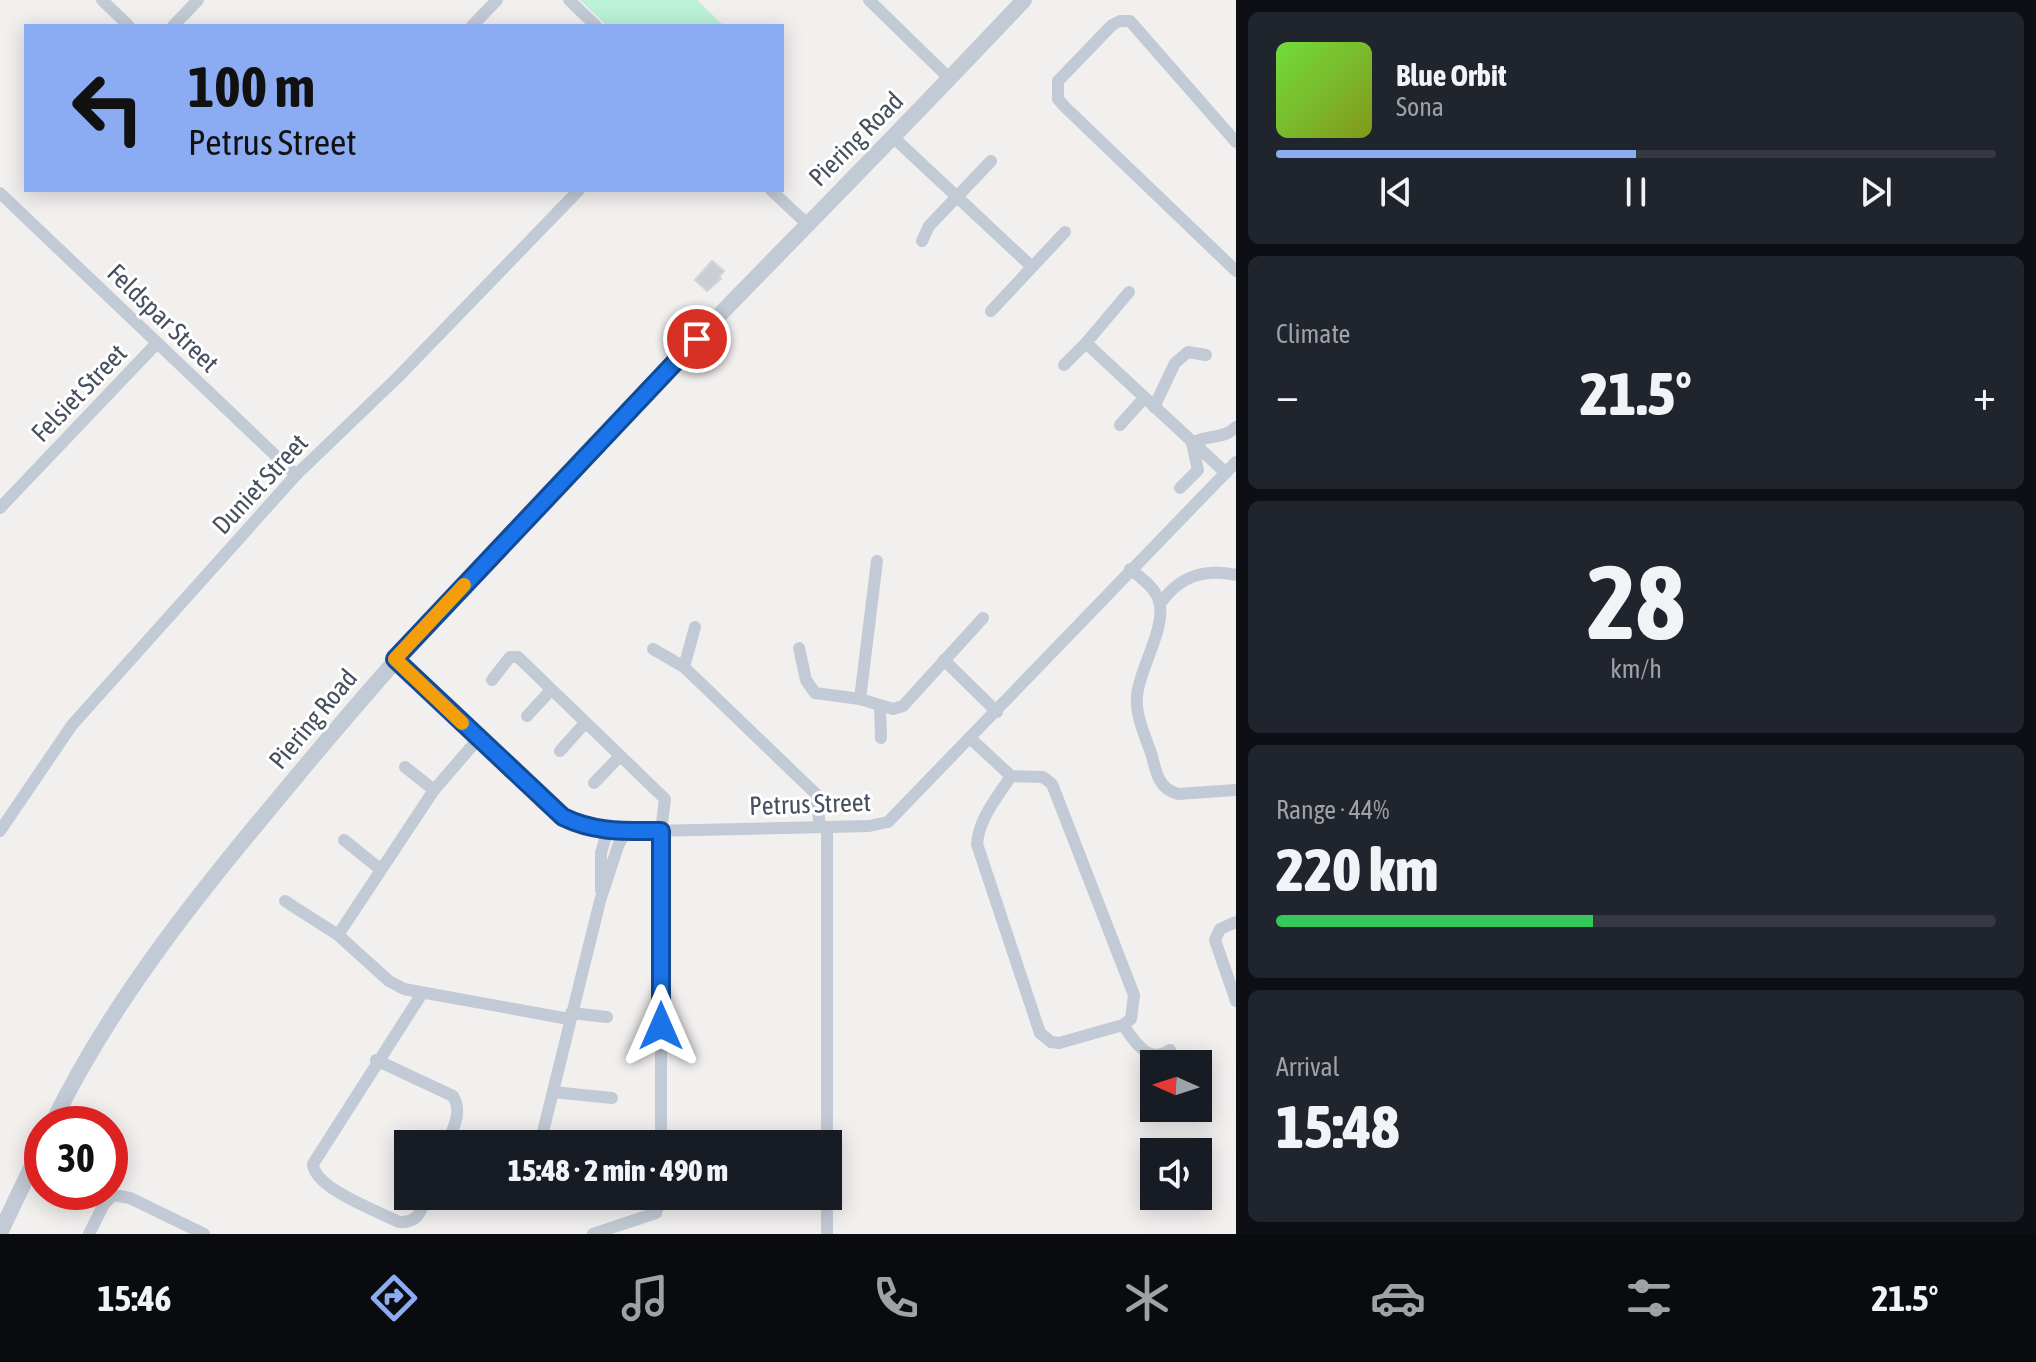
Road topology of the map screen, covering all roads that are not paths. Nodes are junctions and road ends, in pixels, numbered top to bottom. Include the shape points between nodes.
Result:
1 (102, 0) edge
2 (198, 0) edge
3 (497, 0) edge
4 (569, 0) edge
5 (869, 0) edge
6 (1024, 0) edge
7 (127, 24) edge
8 (175, 24) edge
9 (474, 24) edge
10 (594, 24) edge
11 (950, 79) junction
12 (893, 137) junction
13 (1236, 142) edge
14 (991, 161) dead end
15 (577, 192) edge
16 (773, 192) edge
17 (0, 193) edge
18 (957, 196) junction
19 (806, 223) junction
20 (1065, 232) dead end
21 (922, 241) dead end
22 (1031, 266) junction
23 (1236, 271) edge
24 (1129, 292) dead end
25 (991, 311) dead end
26 (157, 343) junction
27 (1086, 343) junction
28 (1206, 355) dead end
29 (1064, 365) dead end
30 (1144, 398) junction
31 (1154, 407) junction
32 (1120, 425) dead end
33 (1236, 427) edge
34 (1192, 443) junction
35 (1236, 462) edge
36 (1226, 473) junction
37 (296, 475) junction
38 (1180, 488) dead end
39 (0, 508) edge
40 (877, 561) dead end
41 (1130, 569) junction
42 (1236, 573) edge
43 (1160, 604) junction
44 (983, 618) dead end
45 (695, 627) dead end
46 (799, 648) dead end
47 (653, 649) dead end
48 (395, 659) junction
49 (944, 660) junction
50 (684, 667) junction
51 (492, 680) dead end
52 (551, 690) junction
53 (860, 699) junction
54 (880, 706) junction
55 (997, 712) junction
56 (527, 716) dead end
57 (585, 723) junction
58 (881, 738) dead end
59 (478, 739) junction
60 (971, 739) junction
61 (560, 751) dead end
62 (620, 756) junction
63 (405, 767) dead end
64 (1011, 776) junction
65 (594, 783) dead end
66 (434, 790) junction
67 (1236, 790) edge
68 (823, 827) junction
69 (0, 831) edge
70 (626, 831) junction
71 (661, 831) junction
72 (607, 832) junction
73 (344, 840) dead end
74 (380, 869) junction
75 (285, 901) dead end
76 (600, 901) junction
77 (1236, 922) edge
78 (338, 935) junction
79 (421, 995) junction
80 (1236, 1001) edge
81 (570, 1016) junction
82 (607, 1017) dead end
83 (1123, 1025) junction
84 (1144, 1050) edge
85 (376, 1060) junction
86 (553, 1092) junction
87 (612, 1098) dead end
88 (62, 1106) edge
89 (452, 1130) edge
90 (544, 1130) edge
91 (661, 1130) edge
92 (827, 1130) edge
93 (24, 1183) edge
94 (421, 1210) edge
95 (657, 1210) edge
96 (827, 1210) edge
97 (0, 1233) edge
98 (89, 1234) edge
99 (204, 1234) edge
100 (593, 1234) edge
101 (827, 1234) edge

1 - 7 street
2 - 8 street
3 - 9 street
4 - 10 street
5 - 11 street
6 - 11 street, Piering Road
11 - 12 street, Piering Road
12 - 18 street
12 - 19 street, Piering Road
13 - 23 street via 1130,21 1112,25 1058,81 1058,99 1065,107
14 - 18 street
15 - 37 street, Duniet Street
16 - 19 street
17 - 26 street, Feldspar Street
18 - 21 street
18 - 22 street
19 - 48 street, Piering Road
20 - 22 street
22 - 25 street
24 - 27 street
26 - 37 street, Feldspar Street
26 - 39 street, Felsiet Street
27 - 29 street
27 - 30 street
28 - 31 street via 1188,352 1175,363
30 - 31 street
30 - 32 street
31 - 34 street
33 - 34 street via 1225,436
34 - 36 street
34 - 38 street via 1198,470
35 - 36 street, Petrus Street
36 - 41 street, Petrus Street
37 - 69 street, Duniet Street via 72,725
40 - 53 street
41 - 43 street via 1154,590
41 - 55 street, Petrus Street
42 - 43 street via 1204,572 1170,589
43 - 67 street via 1136,704 1160,781 1178,794
44 - 49 street
45 - 50 street
46 - 53 street via 806,680 815,693
47 - 50 street
48 - 59 street, Petrus Street
48 - 88 street, Piering Road via 254,827 135,981
49 - 54 street via 903,706
49 - 55 street
50 - 68 street via 816,794
51 - 52 street via 515,656
52 - 56 street
52 - 57 street
53 - 54 street
54 - 58 street
55 - 60 street, Petrus Street
57 - 61 street
57 - 62 street
59 - 66 street
59 - 72 street, Petrus Street via 563,817
60 - 64 street
60 - 68 street, Petrus Street via 888,822
62 - 65 street
62 - 71 street via 664,797
63 - 66 street
64 - 83 street via 1043,777 1057,793 1134,995 1131,1019
64 - 83 street via 978,829 977,844 1040,1033 1059,1043
66 - 74 street
68 - 71 street, Petrus Street
68 - 92 street
70 - 71 street, Petrus Street
70 - 72 street, Petrus Street
70 - 76 street
71 - 91 street
72 - 76 street
73 - 74 street
74 - 78 street
75 - 78 street
76 - 81 street
77 - 80 street via 1220,929 1215,940
78 - 79 street via 389,981
79 - 81 street
79 - 85 street
81 - 82 street
81 - 86 street
83 - 84 street
85 - 89 street via 453,1096 458,1110
85 - 94 street via 315,1156 313,1172 322,1183 399,1222 411,1222
86 - 87 street
86 - 90 street
93 - 97 street
95 - 100 street
96 - 101 street
98 - 99 street via 113,1195

